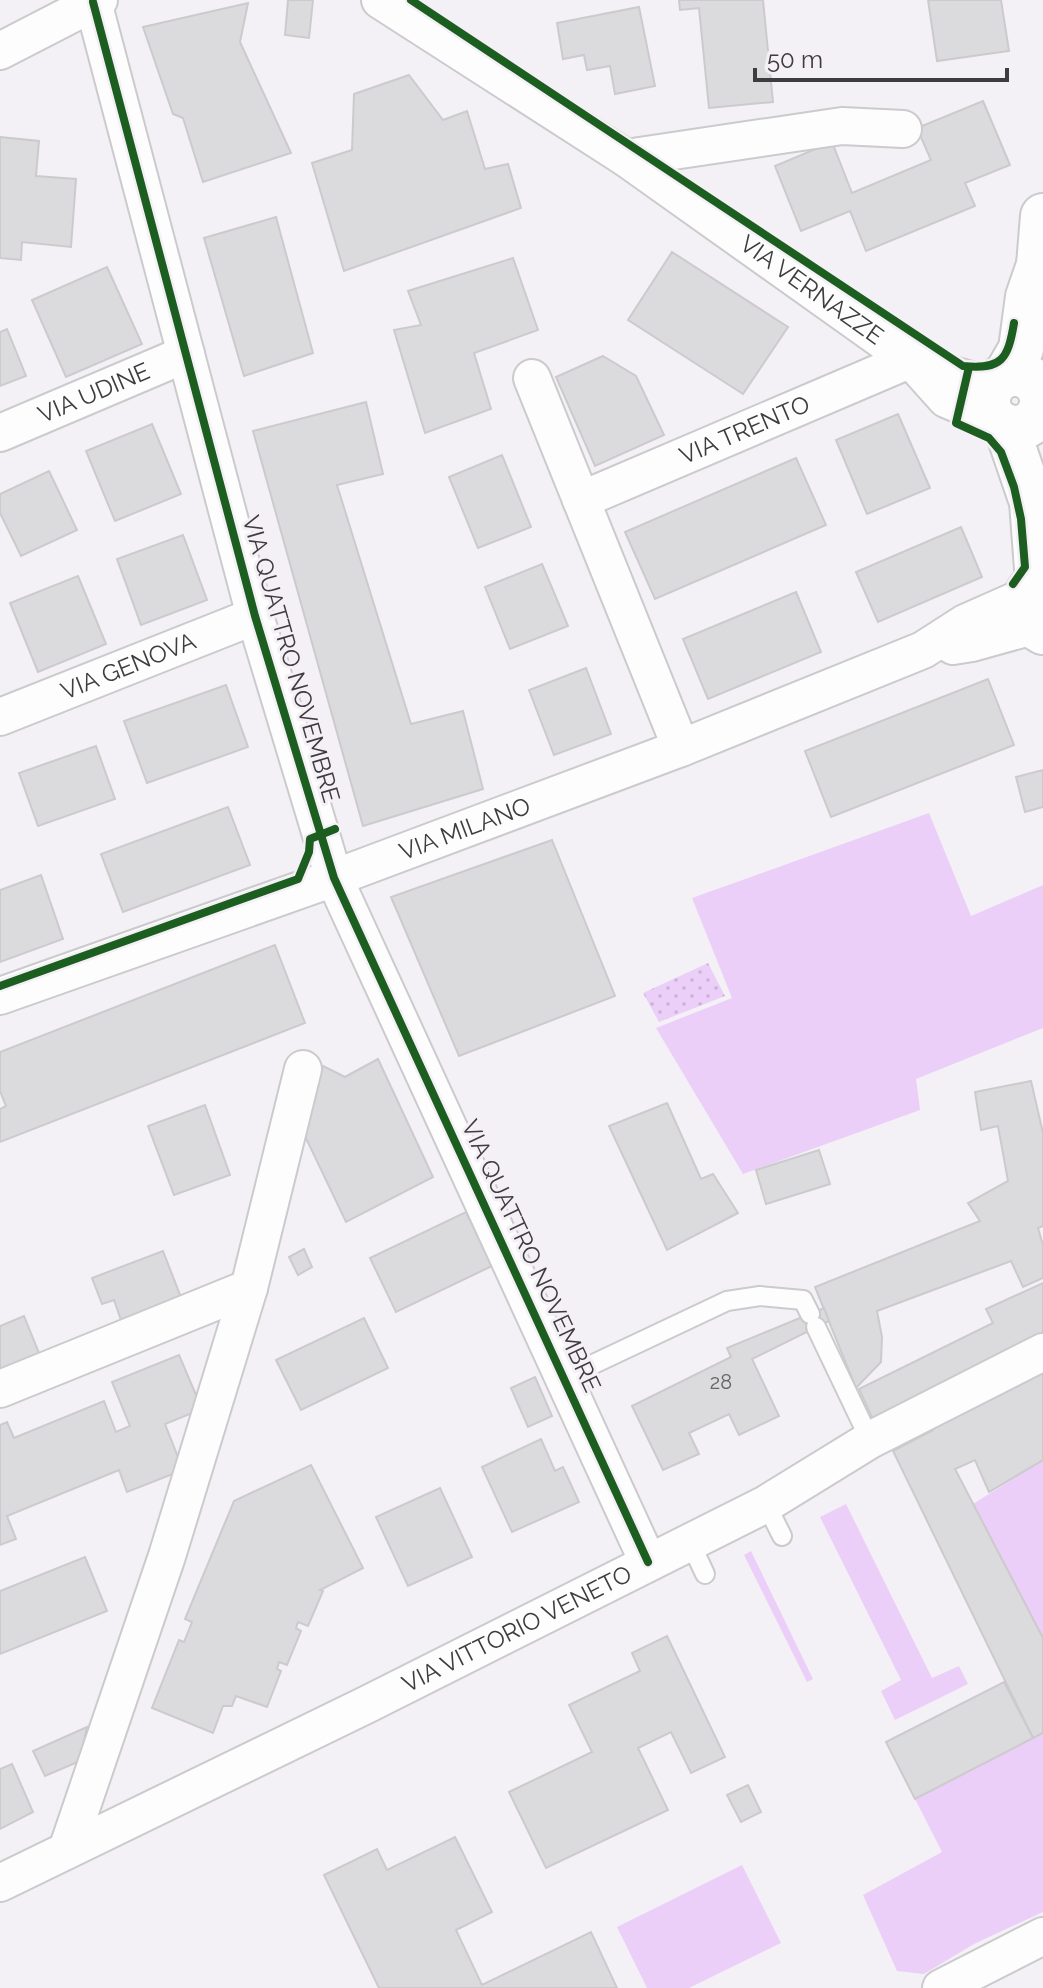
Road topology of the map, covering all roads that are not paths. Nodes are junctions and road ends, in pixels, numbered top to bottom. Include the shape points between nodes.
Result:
1 (380, 0) edge
2 (96, 1) edge
3 (0, 51) edge
4 (903, 129) dead end
5 (626, 158) junction
6 (1043, 216) edge
7 (1041, 280) edge
8 (186, 354) junction
9 (913, 362) junction
10 (532, 378) dead end
11 (1020, 401) edge
12 (0, 433) edge
13 (581, 500) junction
14 (1036, 603) edge
15 (255, 616) junction
16 (0, 717) edge
17 (681, 748) junction
18 (334, 878) junction
19 (0, 996) edge
20 (303, 1069) dead end
21 (249, 1288) junction
22 (1043, 1352) edge
23 (566, 1377) junction
24 (0, 1389) edge
25 (870, 1440) junction
26 (766, 1504) junction
27 (782, 1536) dead end
28 (690, 1542) junction
29 (648, 1562) junction
30 (705, 1574) dead end
31 (68, 1847) junction
32 (0, 1883) edge
33 (1043, 1936) edge
34 (941, 1988) edge

1 - 5 street, VIA VERNAZZE
2 - 3 street
2 - 8 street, VIA QUATTRO NOVEMBRE
4 - 5 street via 842,126
5 - 9 street, VIA VERNAZZE
6 - 7 street
7 - 11 street via 1028,297
8 - 12 street, VIA UDINE
8 - 15 street, VIA QUATTRO NOVEMBRE
9 - 11 street, VIA VERNAZZE
9 - 13 street, VIA TRENTO
10 - 13 street
11 - 14 street
13 - 17 street
14 - 17 street, VIA MILANO via 965,623 923,650
15 - 16 street, VIA GENOVA
15 - 18 street, VIA QUATTRO NOVEMBRE
17 - 18 street, VIA MILANO
18 - 19 street, VIA MILANO
18 - 23 street, VIA QUATTRO NOVEMBRE
20 - 21 street
21 - 24 street
21 - 31 street via 167,1556
22 - 25 street, VIA VITTORIO VENETO
23 - 25 lane via 727,1301 760,1296 803,1300
23 - 29 street, VIA QUATTRO NOVEMBRE
25 - 26 street, VIA VITTORIO VENETO
26 - 27 lane
26 - 28 street, VIA VITTORIO VENETO
28 - 29 street, VIA VITTORIO VENETO
28 - 30 lane
29 - 31 street, VIA VITTORIO VENETO
31 - 32 street, VIA VITTORIO VENETO
33 - 34 street

